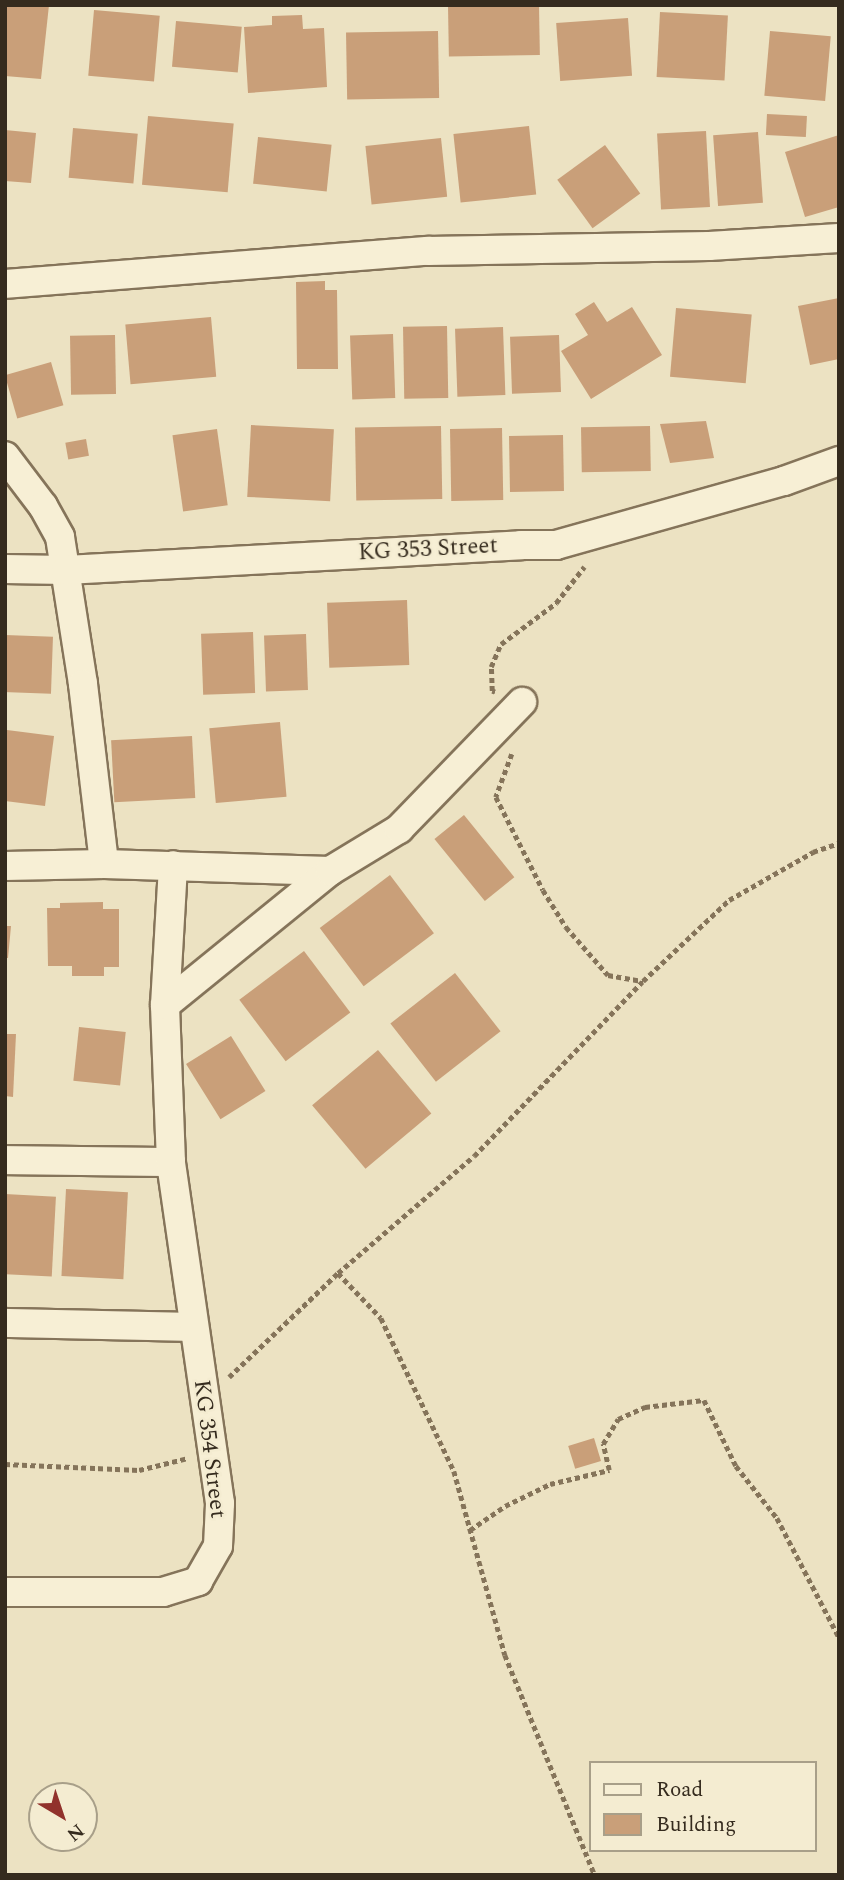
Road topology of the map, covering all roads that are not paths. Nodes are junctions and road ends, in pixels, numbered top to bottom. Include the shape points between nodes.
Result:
1 (839, 238) edge
2 (5, 284) edge
3 (5, 456) edge
4 (839, 461) edge
5 (5, 569) edge
6 (66, 570) junction
7 (522, 702) road end
8 (104, 864) junction
9 (173, 865) junction
10 (5, 866) edge
11 (330, 871) junction
12 (165, 1005) junction
13 (5, 1160) edge
14 (171, 1162) junction
15 (5, 1323) edge
16 (192, 1327) junction
17 (5, 1592) edge

1 - 2 street via 709,246 428,251
3 - 6 street via 61,537
4 - 6 street, KG 353 Street via 784,481 556,545
5 - 6 street, KG 353 Street
6 - 8 street
7 - 11 street via 399,829
8 - 9 street
8 - 10 street
9 - 11 street
9 - 12 street, KG 354 Street
11 - 12 street
12 - 14 street, KG 354 Street
13 - 14 street
14 - 16 street, KG 354 Street
15 - 16 street
16 - 17 street, KG 354 Street via 220,1503 218,1546 198,1581 163,1592

